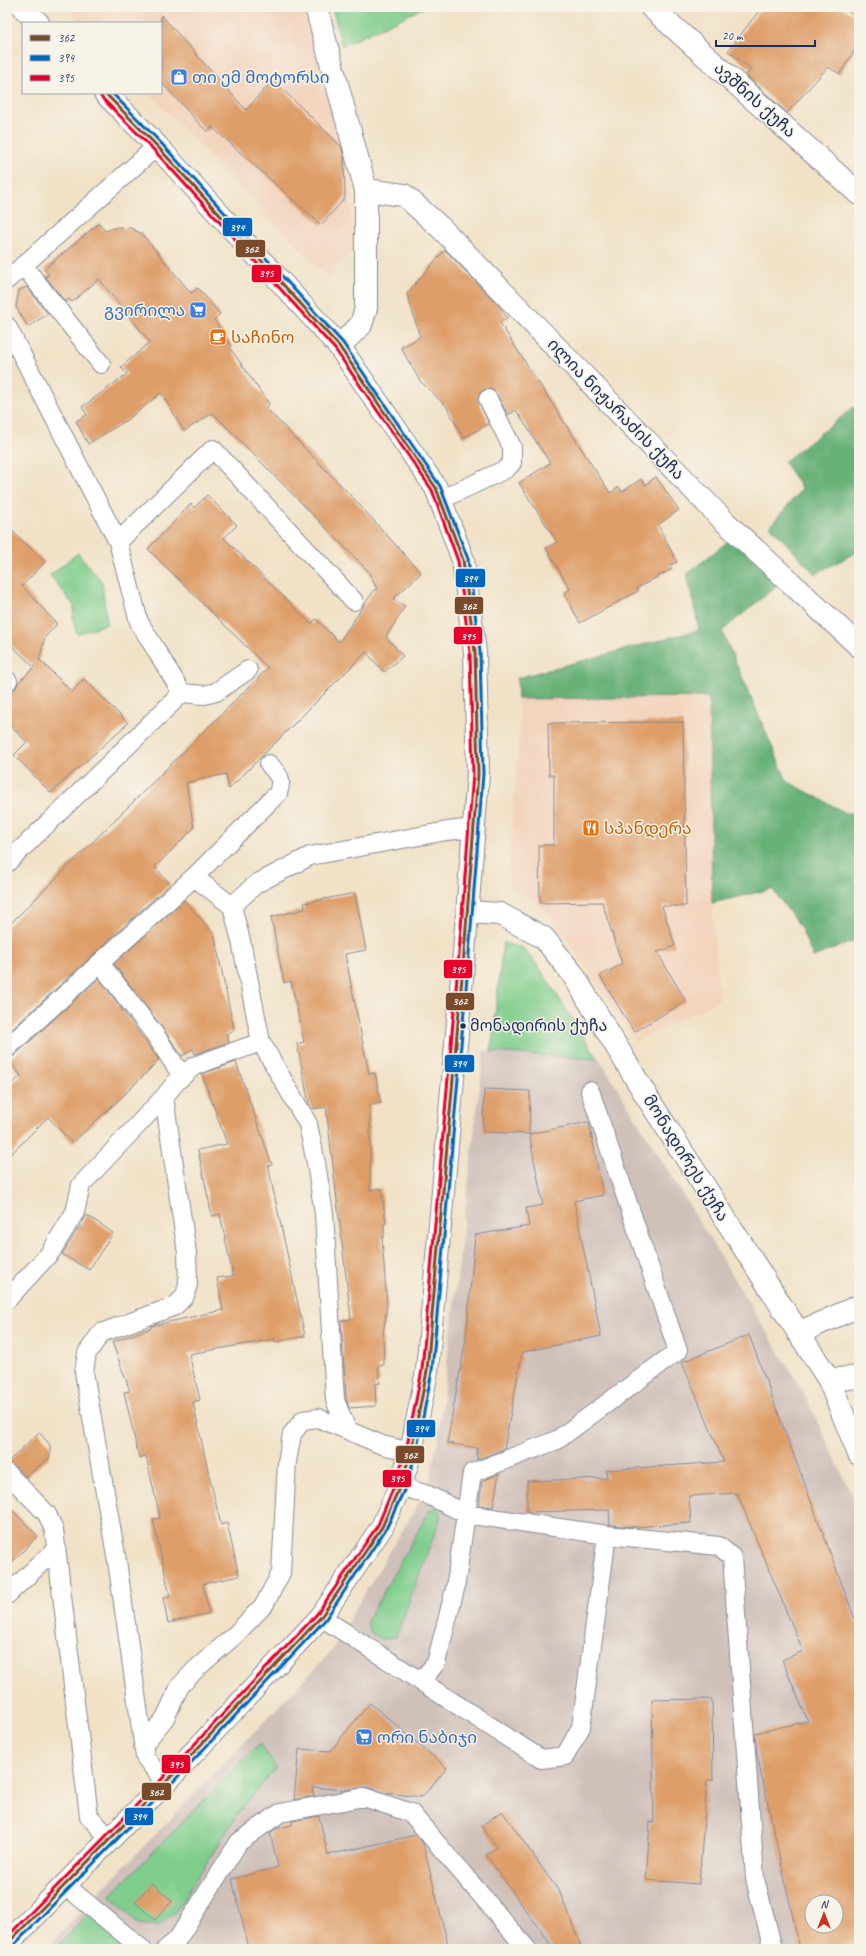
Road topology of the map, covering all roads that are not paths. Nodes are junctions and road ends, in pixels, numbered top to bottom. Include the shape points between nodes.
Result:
1 (23, 7) edge
2 (316, 7) edge
3 (651, 7) edge
4 (37, 22) edge
5 (106, 94) edge
6 (157, 146) junction
7 (366, 190) junction
8 (859, 194) edge
9 (23, 265) junction
10 (7, 280) edge
11 (7, 326) edge
12 (338, 346) junction
13 (101, 364) dead end
14 (488, 399) dead end
15 (440, 500) junction
16 (118, 542) junction
17 (354, 601) dead end
18 (859, 646) edge
19 (248, 670) dead end
20 (182, 693) junction
21 (269, 764) dead end
22 (475, 828) junction
23 (7, 863) edge
24 (194, 877) junction
25 (232, 906) junction
26 (468, 912) junction
27 (100, 963) junction
28 (261, 1042) junction
29 (7, 1048) edge
30 (182, 1076) junction
31 (590, 1091) dead end
32 (164, 1097) junction
33 (7, 1300) edge
34 (859, 1306) edge
35 (798, 1333) junction
36 (859, 1378) edge
37 (828, 1380) junction
38 (347, 1430) junction
39 (412, 1452) junction
40 (859, 1454) edge
41 (7, 1472) edge
42 (400, 1486) junction
43 (466, 1514) junction
44 (607, 1534) junction
45 (56, 1549) junction
46 (7, 1595) edge
47 (321, 1617) junction
48 (421, 1681) junction
49 (143, 1745) junction
50 (165, 1783) junction
51 (110, 1839) junction
52 (65, 1885) junction
53 (7, 1944) edge
54 (142, 1949) edge
55 (166, 1949) edge
56 (527, 1949) edge
57 (773, 1949) edge

1 - 4 main road
2 - 7 main road
3 - 8 main road, ავშნის ქუჩა
5 - 6 main road
6 - 9 lane
6 - 12 main road
7 - 12 main road via 366,308 361,325
7 - 18 main road, ილია ნიჟარაძის ქუჩა via 404,195 442,229 724,521
9 - 10 lane
9 - 13 lane
11 - 16 lane
12 - 15 main road via 436,488
14 - 15 lane via 512,447 512,463 506,469
15 - 22 main road via 464,560 475,652 478,774
16 - 17 lane via 213,449
16 - 20 lane via 139,622
19 - 20 lane via 216,692 204,695
20 - 23 lane
21 - 24 lane via 279,776 281,784 278,793
22 - 25 lane via 310,856 256,884
22 - 26 main road
24 - 25 lane
24 - 27 lane
25 - 28 lane
26 - 35 main road, მონადირეს ქუჩა via 500,914 544,938 564,962
26 - 39 main road via 427,1371
27 - 29 lane
27 - 30 lane via 156,1036
28 - 30 lane via 194,1066
28 - 38 lane via 308,1124 324,1214 335,1400
30 - 32 lane
31 - 43 lane via 678,1351 557,1440 472,1473
32 - 33 lane via 81,1185 75,1212 50,1253
32 - 49 lane via 187,1253 188,1284 185,1296 175,1306 101,1333 87,1353 84,1372 117,1561
34 - 35 main road
35 - 37 main road, მონადირეს ქუჩა
36 - 37 main road
37 - 40 main road, მონადირეს ქუჩა
38 - 39 lane via 382,1445
38 - 49 lane via 318,1418 303,1420 292,1434 287,1462 281,1573 264,1605 180,1686 165,1718
39 - 42 main road
41 - 45 lane via 47,1514 54,1530
42 - 43 lane via 428,1495
42 - 47 main road via 382,1527
43 - 44 lane
43 - 48 lane via 455,1589 438,1656 436,1663
44 - 48 lane via 582,1727 565,1756 540,1760
44 - 57 lane via 719,1546 732,1557 755,1879
45 - 46 lane
45 - 51 lane via 89,1816
47 - 48 lane
47 - 50 main road
49 - 50 lane via 145,1757
50 - 51 main road
51 - 52 main road
52 - 53 main road
52 - 54 lane
55 - 56 lane via 177,1940 239,1842 280,1813 364,1797 411,1813

